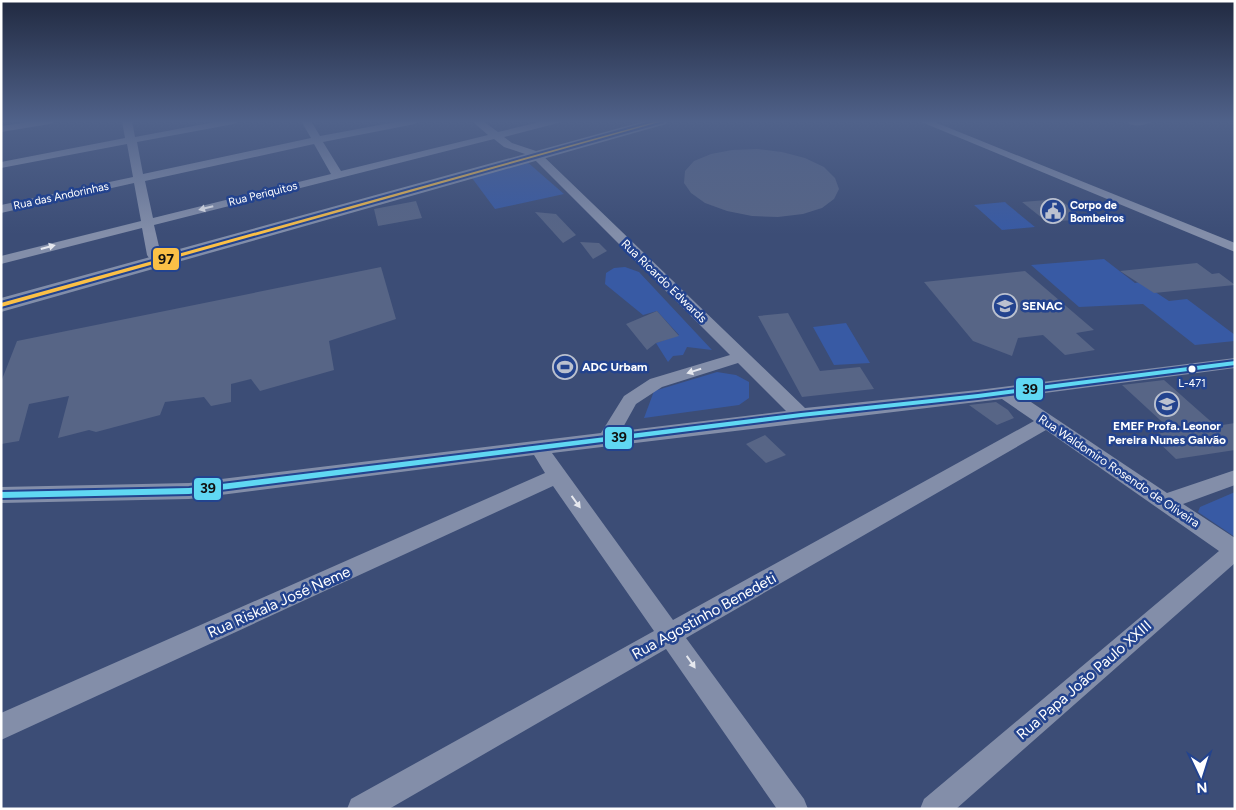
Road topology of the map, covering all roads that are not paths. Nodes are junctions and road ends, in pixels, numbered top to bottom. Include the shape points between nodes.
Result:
1 (33, 159) edge
2 (135, 159) edge
3 (233, 159) edge
4 (327, 159) edge
5 (406, 159) edge
6 (509, 159) edge
7 (510, 159) edge
8 (536, 159) edge
9 (1017, 159) edge
10 (1, 165) edge
11 (338, 176) junction
12 (140, 180) junction
13 (1, 209) edge
14 (147, 222) junction
15 (1235, 248) edge
16 (154, 255) junction
17 (1, 260) edge
18 (1, 296) edge
19 (1, 305) edge
20 (741, 357) junction
21 (1230, 368) edge
22 (1004, 392) junction
23 (801, 415) junction
24 (1046, 422) junction
25 (608, 439) junction
26 (539, 447) junction
27 (557, 476) junction
28 (1235, 477) edge
29 (1, 495) edge
30 (1165, 502) junction
31 (1235, 550) edge
32 (671, 634) junction
33 (1, 727) edge
34 (361, 809) edge
35 (794, 809) edge
36 (934, 809) edge

1 - 10 street
2 - 12 street
3 - 12 street, Rua das Andorinhas
4 - 11 street
5 - 11 street, Rua Periquitos
6 - 16 main road
7 - 19 main road
8 - 20 street, Rua Ricardo Edwards
9 - 15 street
11 -> 14 street, Rua Periquitos
12 - 13 street, Rua das Andorinhas
12 - 14 street
14 - 16 street
17 -> 14 street, Rua Periquitos
16 - 18 main road
20 - 23 street, Rua Ricardo Edwards
20 -> 25 street via 656,383 630,400
21 - 22 street
22 - 23 street
22 - 24 street, Rua Waldomiro Rosendo de Oliveira
23 - 25 street
24 - 30 street, Rua Waldomiro Rosendo de Oliveira
24 - 32 street, Rua Agostinho Benedeti
25 - 26 street
26 - 27 street
26 - 29 street via 189,491
27 -> 32 street
27 - 33 street, Rua Riskala José Neme
28 - 30 street
30 - 31 street, Rua Waldomiro Rosendo de Oliveira
31 - 36 street, Rua Papa João Paulo XXIII
32 - 34 street, Rua Agostinho Benedeti
32 -> 35 street

